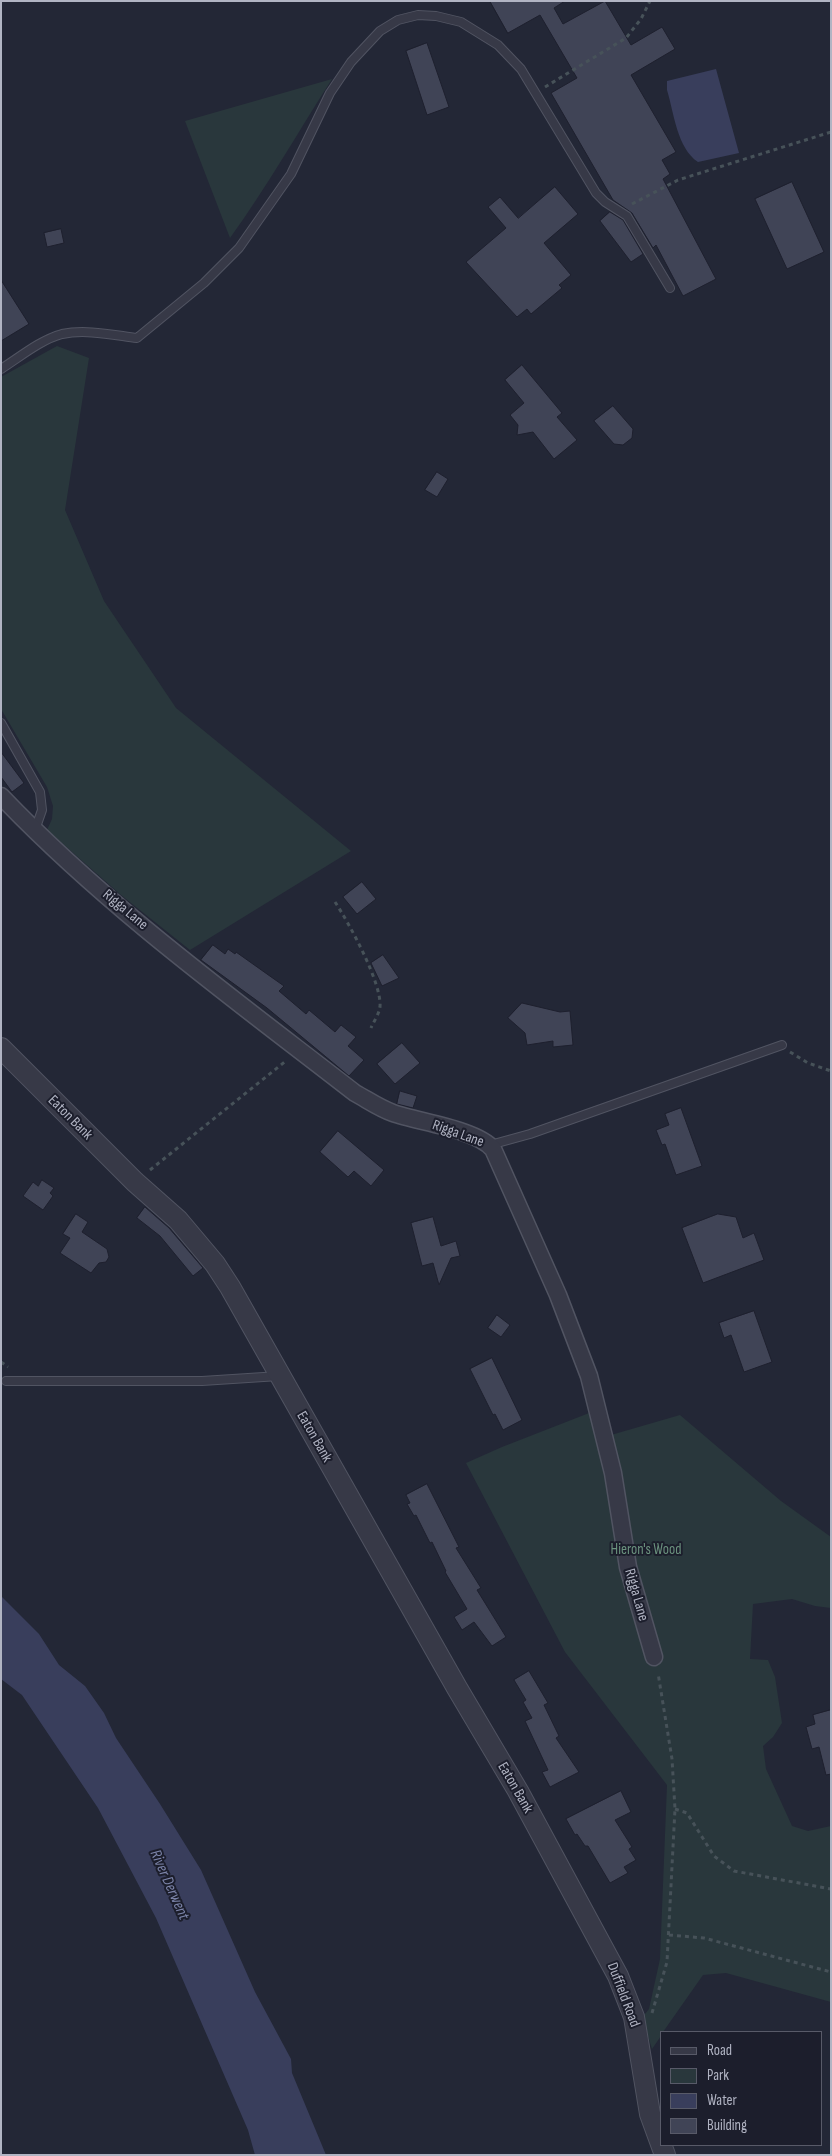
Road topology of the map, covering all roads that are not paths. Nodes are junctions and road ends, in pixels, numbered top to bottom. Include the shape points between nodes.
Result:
1 (670, 288) dead end
2 (1, 369) edge
3 (1, 723) edge
4 (1, 796) edge
5 (35, 831) junction
6 (782, 1045) road end
7 (1, 1048) edge
8 (490, 1145) junction
9 (279, 1376) junction
10 (6, 1381) dead end
11 (654, 1657) road end
12 (563, 1874) joint
13 (660, 2143) edge

1 - 2 lane via 627,216 596,193 511,57 461,22 418,15 398,20 380,31 351,62 330,93 291,174 239,248 204,283 137,338 63,334 31,349
3 - 5 lane via 40,792 42,810
4 - 5 street, Rigga Lane
5 - 8 street, Rigga Lane via 137,921 355,1093 393,1113 460,1132
6 - 8 lane via 530,1134
7 - 9 street, Eaton Bank via 135,1182 178,1220 215,1264
8 - 11 street, Rigga Lane via 558,1295 588,1376 613,1473 628,1566
9 - 10 lane via 202,1381
9 - 12 street, Eaton Bank
12 - 13 street, Duffield Road via 618,1976 629,2003 637,2031 650,2114

